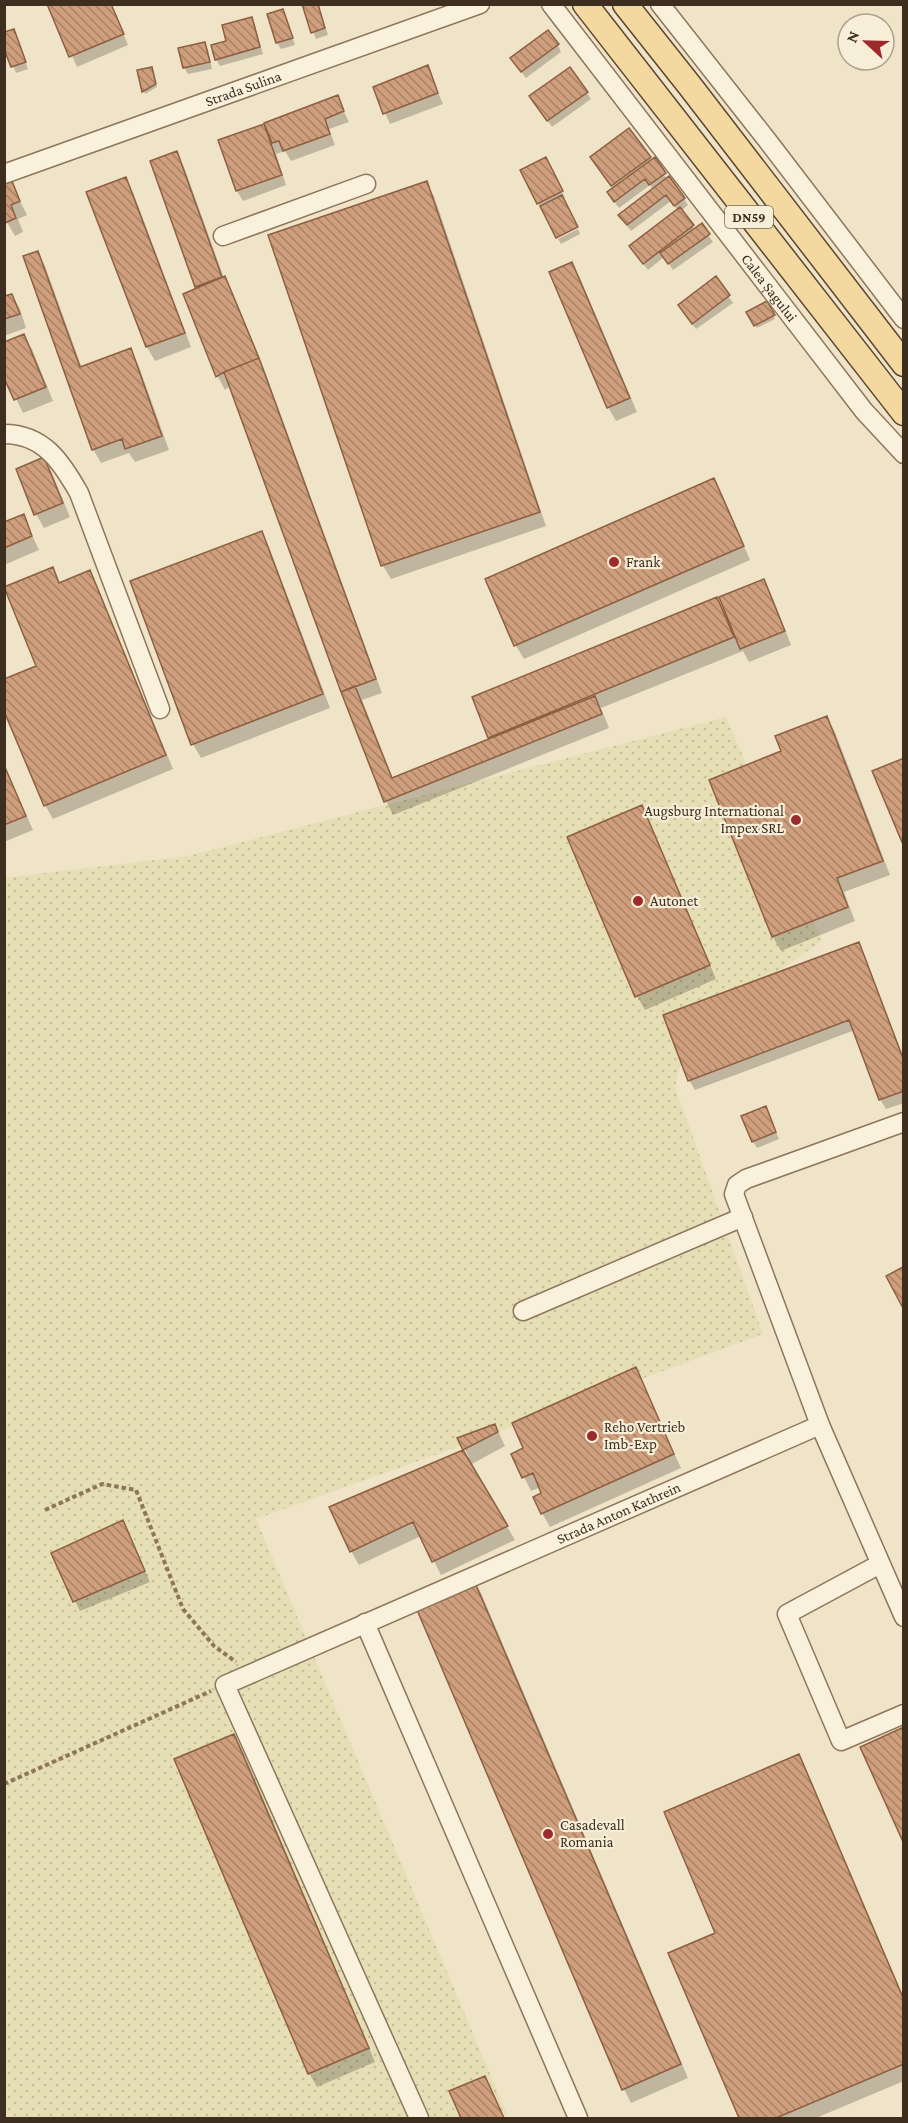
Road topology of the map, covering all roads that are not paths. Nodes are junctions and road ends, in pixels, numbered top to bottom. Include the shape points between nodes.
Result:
1 (480, 4) edge
2 (551, 4) edge
3 (625, 4) edge
4 (660, 4) edge
5 (590, 12) edge
6 (4, 174) edge
7 (366, 184) dead end
8 (223, 236) dead end
9 (903, 319) edge
10 (903, 364) edge
11 (903, 413) edge
12 (4, 434) edge
13 (903, 454) edge
14 (160, 710) dead end
15 (903, 1122) edge
16 (743, 1217) junction
17 (523, 1311) dead end
18 (820, 1425) junction
19 (880, 1564) junction
20 (903, 1617) edge
21 (365, 1623) junction
22 (903, 1714) edge
23 (419, 2118) edge
24 (578, 2118) edge

1 - 6 street, Strada Sulina
2 - 13 street, Calea Șagului via 864,411
3 - 10 main road, DN59
4 - 9 street
5 - 11 main road, Calea Șagului / DN59
7 - 8 street
12 - 14 street via 16,434 52,452 79,493
15 - 16 street via 746,1179 737,1185 734,1194
16 - 17 street
16 - 18 street
18 - 19 street
18 - 21 street, Strada Anton Kathrein
19 - 20 street
19 - 22 street via 787,1614 841,1741
21 - 23 street, Strada Anton Kathrein via 225,1685
21 - 24 street

